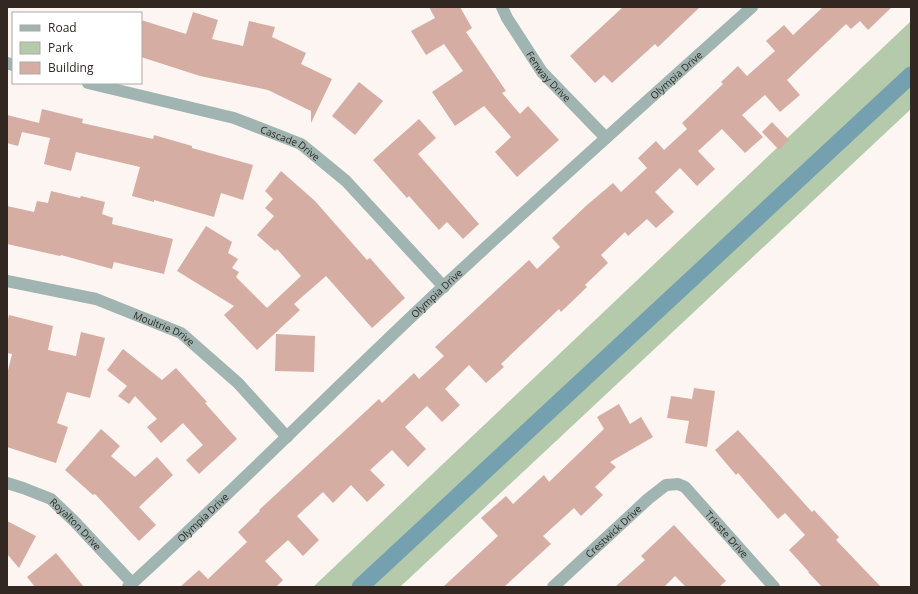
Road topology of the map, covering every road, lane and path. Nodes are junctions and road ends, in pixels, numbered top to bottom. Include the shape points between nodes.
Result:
1 (502, 7) edge
2 (752, 7) edge
3 (92, 84) edge
4 (606, 138) junction
5 (7, 282) edge
6 (444, 286) junction
7 (287, 437) junction
8 (7, 483) edge
9 (678, 484) joint
10 (130, 585) edge
11 (553, 587) edge
12 (774, 587) edge

1 - 4 street, Fenway Drive via 542,72
2 - 4 street, Olympia Drive
3 - 6 street, Cascade Drive via 234,118 301,144 346,181
4 - 6 street, Olympia Drive
5 - 7 street, Moultrie Drive via 96,299 181,333 238,383
6 - 7 street, Olympia Drive
7 - 10 street, Olympia Drive
8 - 10 street, Royalton Drive via 51,499 76,522
9 - 11 street, Crestwick Drive via 666,485 648,499
9 - 12 street, Trieste Drive via 685,487

